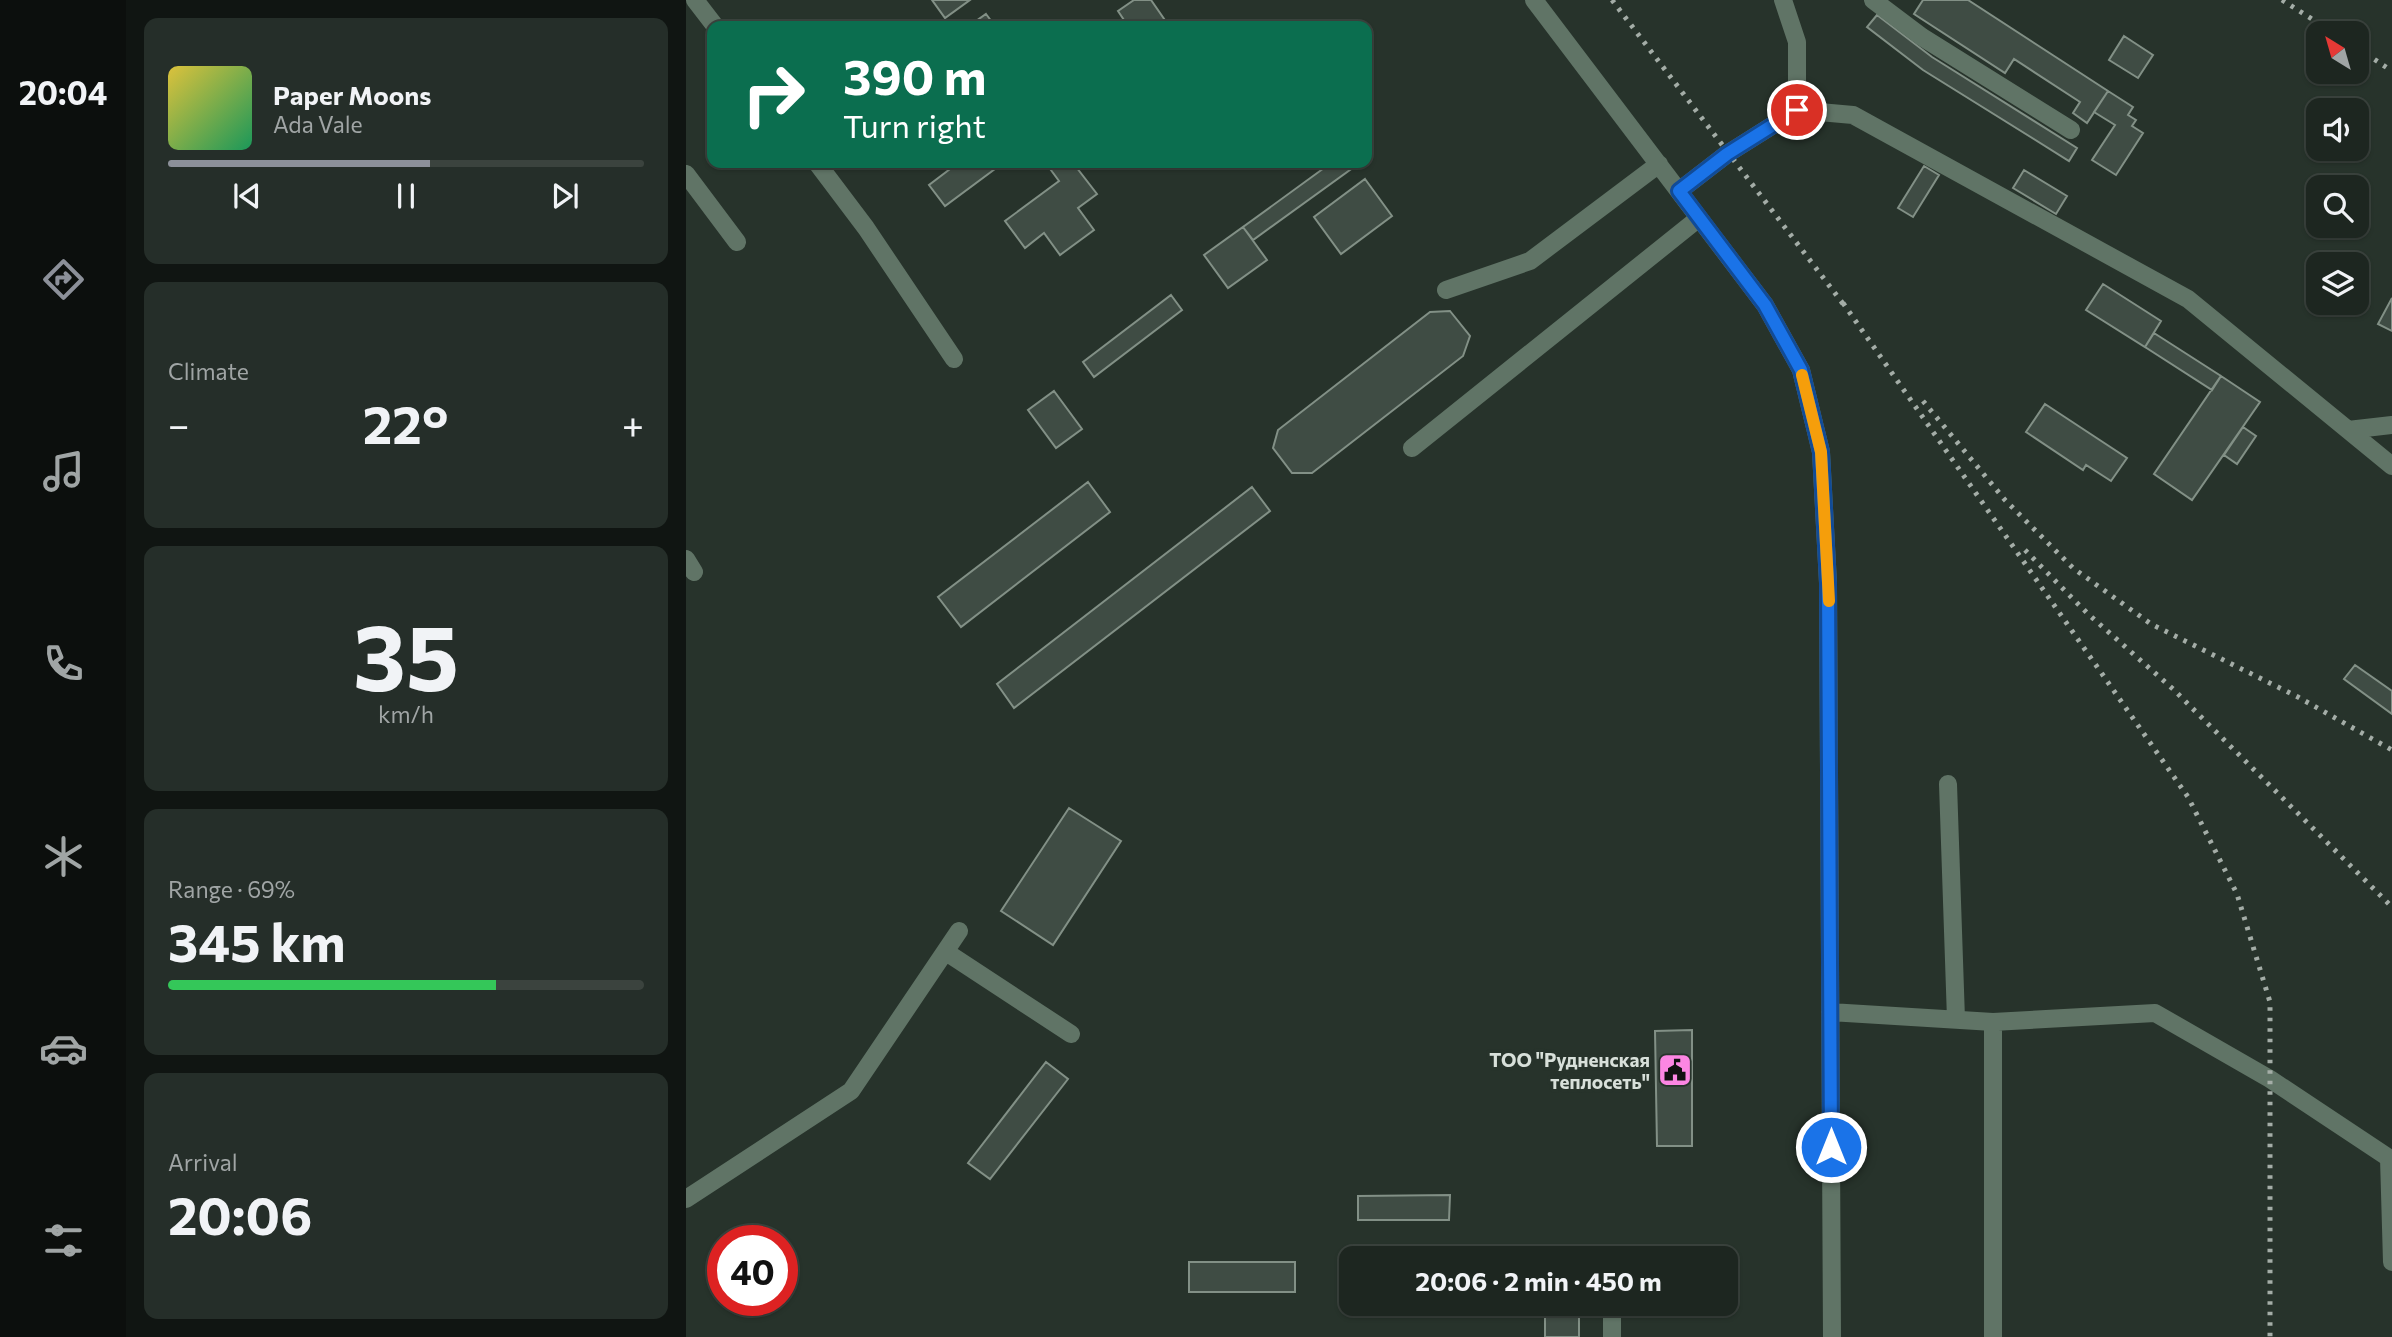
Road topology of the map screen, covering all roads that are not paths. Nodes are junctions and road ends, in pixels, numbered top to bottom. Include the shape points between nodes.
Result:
1 (695, 0) edge
2 (1534, 0) edge
3 (1783, 0) edge
4 (1873, 0) edge
5 (711, 21) edge
6 (1797, 110) junction
7 (2071, 130) dead end
8 (1659, 164) junction
9 (821, 168) edge
10 (686, 174) edge
11 (1679, 191) junction
12 (1699, 218) junction
13 (737, 242) dead end
14 (1446, 290) dead end
15 (954, 359) dead end
16 (2392, 425) edge
17 (2348, 430) junction
18 (1412, 447) dead end
19 (2388, 463) edge
20 (2392, 481) edge
21 (1948, 784) dead end
22 (959, 931) dead end
23 (946, 951) junction
24 (1830, 1012) junction
25 (1956, 1019) junction
26 (1993, 1021) junction
27 (1071, 1034) dead end
28 (686, 1199) edge
29 (2392, 1262) edge
30 (1612, 1316) edge
31 (1612, 1337) edge
32 (1832, 1337) edge
33 (1993, 1337) edge

1 - 5 street
2 - 8 street
3 - 6 street via 1797,42
4 - 7 street via 1922,37
6 - 11 street
6 - 17 street via 1853,115 2188,299
8 - 11 street
8 - 14 street via 1530,261
9 - 15 street
10 - 13 street
11 - 12 street
12 - 18 street
12 - 24 street via 1765,305 1801,370 1821,452 1828,583
16 - 17 street
17 - 19 street
19 - 20 street
21 - 25 street
22 - 23 street
23 - 27 street
23 - 28 street via 851,1091
24 - 25 street
24 - 32 street
25 - 26 street
26 - 29 street via 2155,1013 2270,1079 2389,1158
26 - 33 street
30 - 31 street

